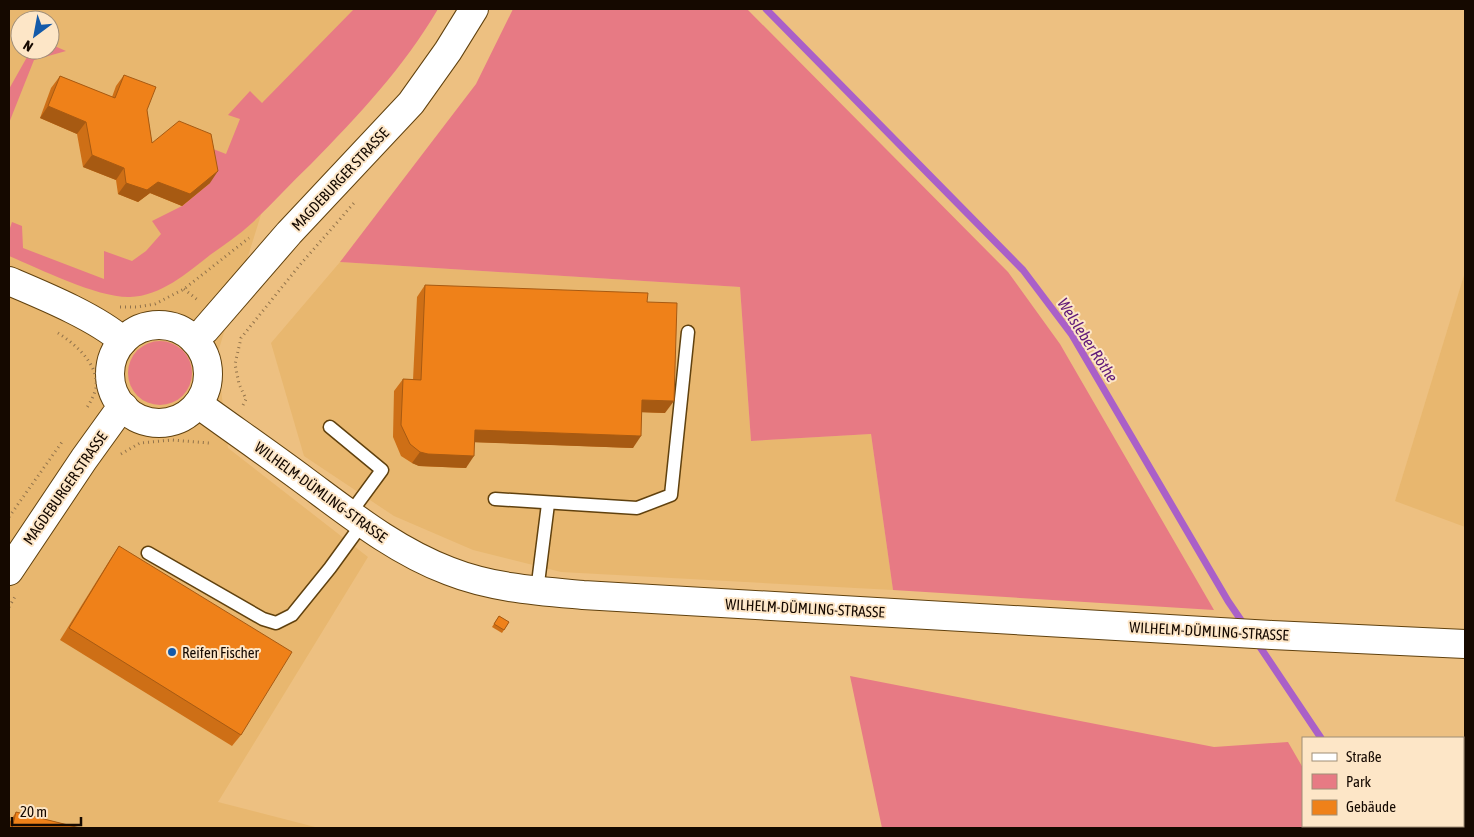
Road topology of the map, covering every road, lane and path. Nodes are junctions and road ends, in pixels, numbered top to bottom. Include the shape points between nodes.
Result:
1 (474, 9) edge
2 (255, 232) dead end
3 (9, 281) edge
4 (98, 324) junction
5 (54, 330) dead end
6 (688, 332) dead end
7 (241, 338) dead end
8 (194, 340) junction
9 (123, 341) junction
10 (78, 348) junction
11 (198, 404) junction
12 (124, 407) junction
13 (240, 411) dead end
14 (84, 412) dead end
15 (330, 427) dead end
16 (64, 440) dead end
17 (214, 444) dead end
18 (120, 454) dead end
19 (495, 499) dead end
20 (548, 504) junction
21 (9, 517) edge
22 (356, 519) junction
23 (148, 552) dead end
24 (15, 579) edge
25 (537, 591) junction
26 (9, 607) edge
27 (1465, 644) edge

1 - 8 street, MAGDEBURGER STRASSE via 411,103
2 - 4 path via 184,289 155,304 111,309
3 - 4 street
4 - 9 street
4 - 10 path
5 - 10 path
6 - 20 lane via 671,495 637,508
7 - 13 path via 235,364 246,399
8 - 9 street via 186,332 160,324 134,331
8 - 11 street via 204,352 208,366 208,380
9 - 12 street via 115,352 110,380 114,394
10 - 14 path via 94,372 96,386
11 - 12 street via 184,416 168,422 151,422 135,417
11 - 22 street, WILHELM-DÜMLING-STRASSE
12 - 24 street, MAGDEBURGER STRASSE via 86,456
15 - 22 lane via 382,470
16 - 21 path
17 - 18 path via 172,440 140,443
19 - 20 lane
20 - 25 lane
22 - 23 lane via 330,568 292,615 276,623 263,620
22 - 25 street, WILHELM-DÜMLING-STRASSE via 420,558 450,572
24 - 26 path
25 - 27 street, WILHELM-DÜMLING-STRASSE

